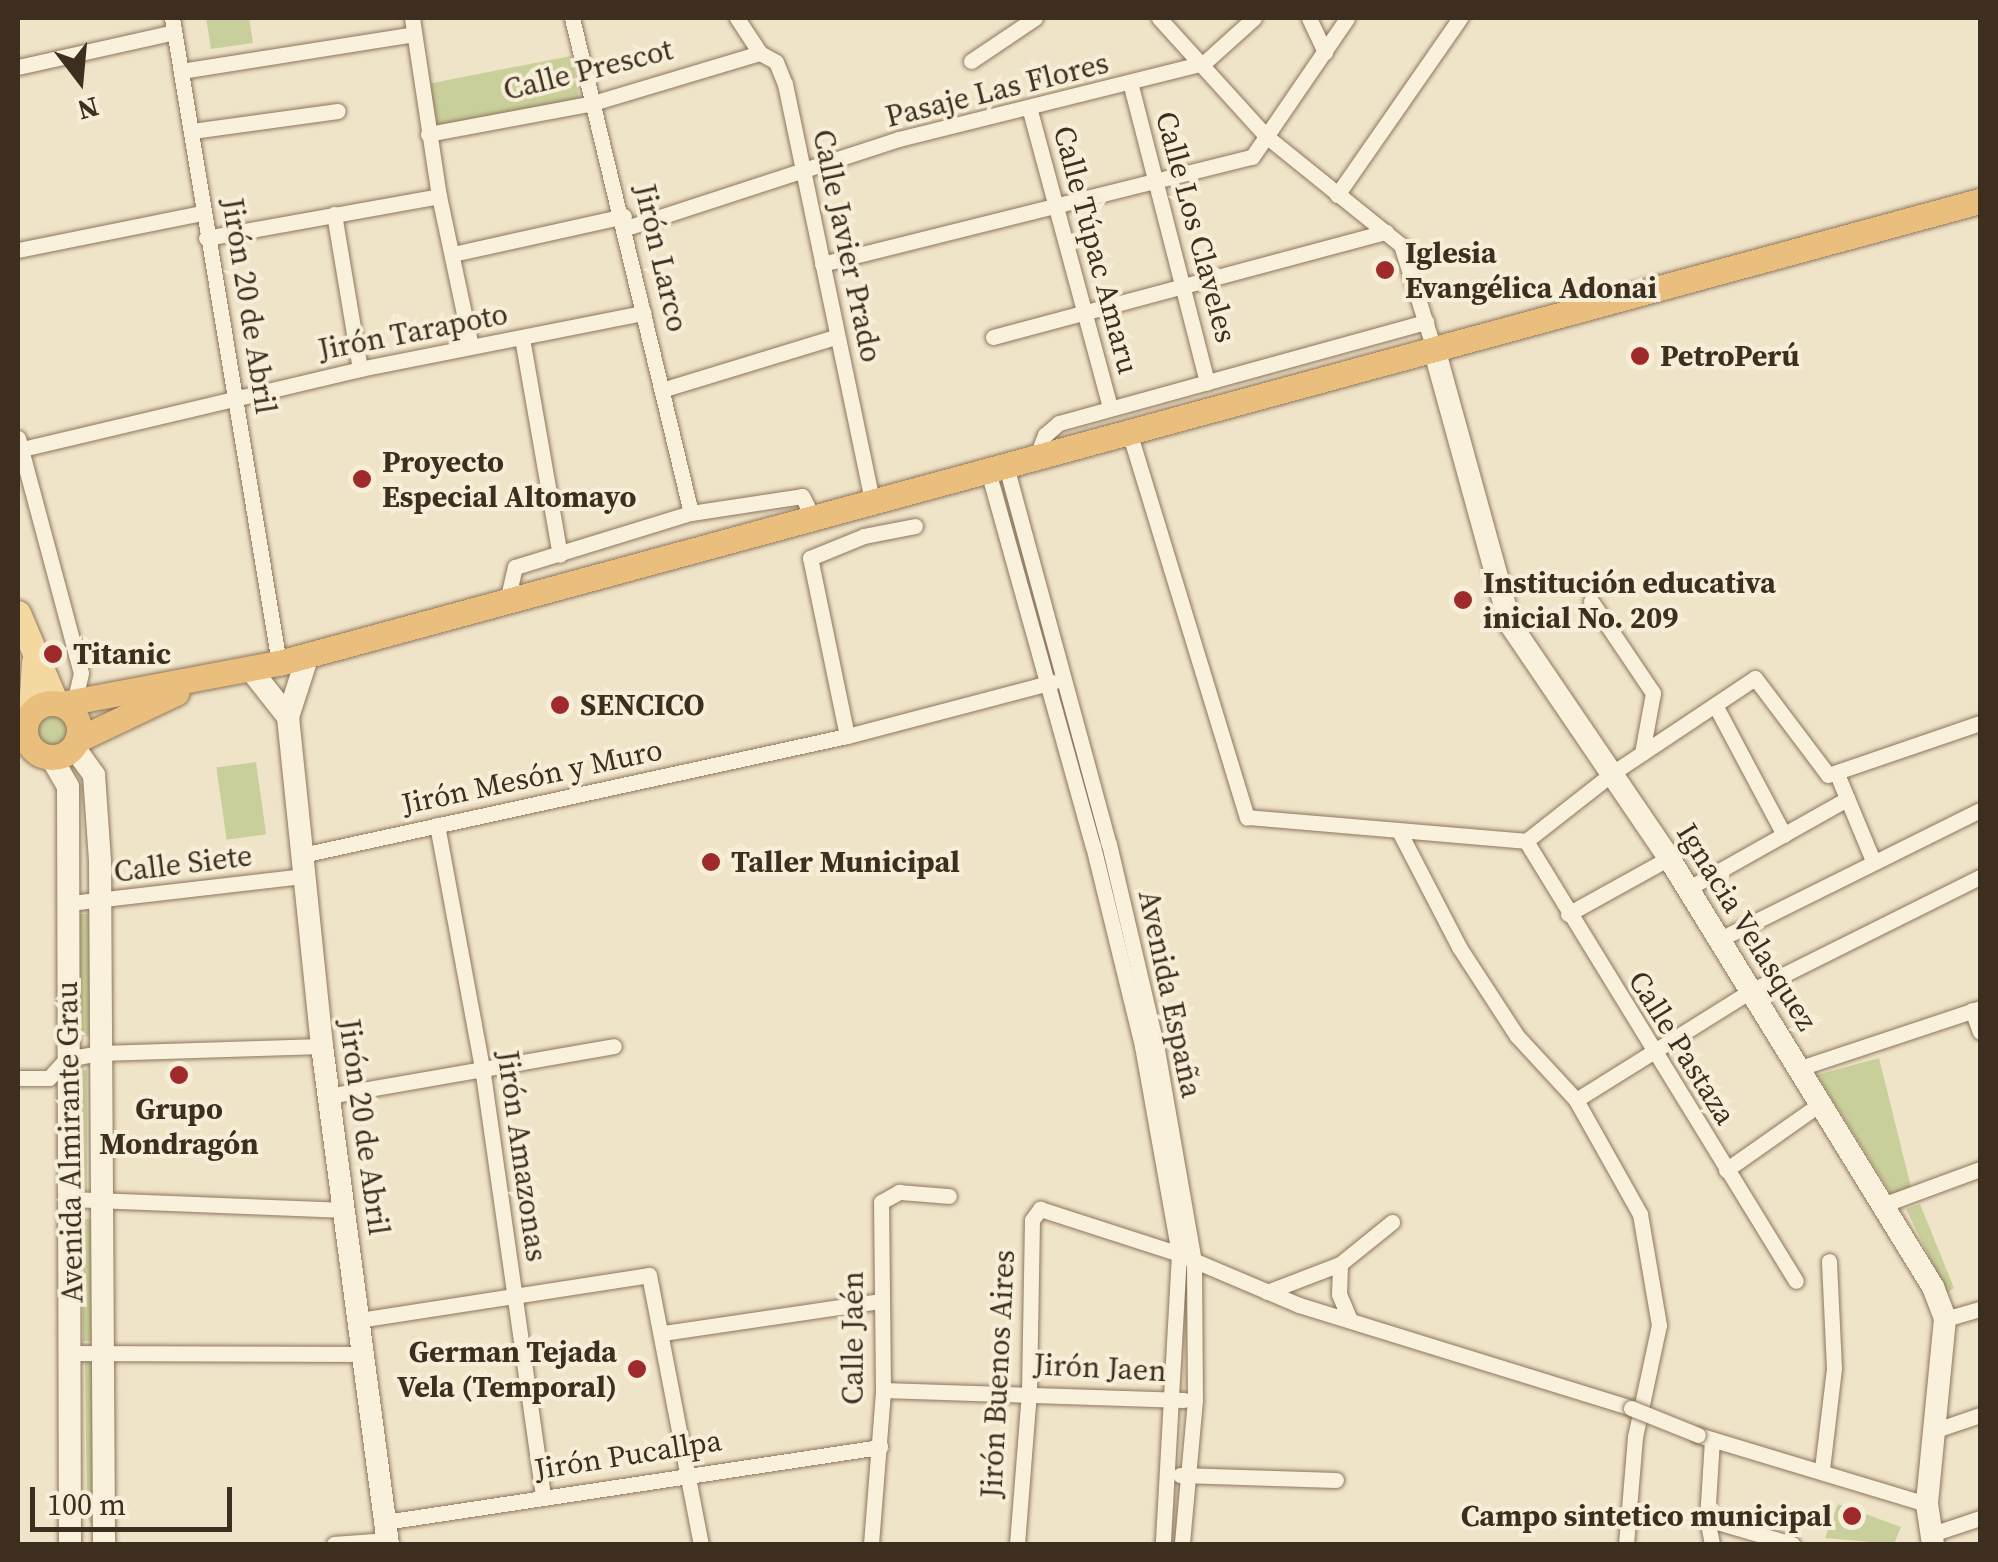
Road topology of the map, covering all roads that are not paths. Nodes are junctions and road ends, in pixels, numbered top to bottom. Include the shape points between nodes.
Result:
1 (572, 18) edge
2 (736, 18) edge
3 (1035, 18) edge
4 (1159, 18) edge
5 (1254, 18) edge
6 (1309, 18) edge
7 (1347, 18) edge
8 (1460, 18) edge
9 (173, 25) edge
10 (413, 26) edge
11 (760, 52) junction
12 (1325, 52) junction
13 (971, 61) dead end
14 (1204, 63) junction
15 (18, 68) edge
16 (180, 71) junction
17 (1131, 86) junction
18 (592, 103) junction
19 (1029, 107) junction
20 (338, 111) dead end
21 (192, 131) junction
22 (428, 134) junction
23 (1266, 136) junction
24 (804, 175) junction
25 (1157, 183) junction
26 (1337, 195) junction
27 (439, 196) junction
28 (1980, 201) edge
29 (1055, 208) junction
30 (202, 213) junction
31 (334, 214) junction
32 (625, 222) junction
33 (1386, 232) junction
34 (206, 238) junction
35 (18, 250) edge
36 (453, 254) junction
37 (822, 264) junction
38 (1186, 287) junction
39 (1083, 311) junction
40 (644, 313) junction
41 (1426, 322) junction
42 (993, 337) dead end
43 (522, 338) junction
44 (835, 338) junction
45 (470, 346) junction
46 (1434, 352) junction
47 (360, 369) junction
48 (1207, 382) junction
49 (664, 389) junction
50 (232, 397) junction
51 (1110, 407) junction
52 (1130, 436) junction
53 (19, 445) edge
54 (1036, 458) junction
55 (997, 468) junction
56 (864, 504) junction
57 (691, 513) junction
58 (814, 518) junction
59 (914, 526) dead end
60 (864, 536) junction
61 (560, 555) junction
62 (507, 601) junction
63 (1591, 602) dead end
64 (18, 613) edge
65 (32, 653) junction
66 (308, 655) junction
67 (279, 662) junction
68 (250, 670) junction
69 (198, 682) junction
70 (1056, 682) junction
71 (64, 702) junction
72 (1715, 705) junction
73 (288, 716) junction
74 (25, 717) edge
75 (1980, 723) edge
76 (848, 736) junction
77 (50, 748) edge
78 (1642, 752) junction
79 (1614, 772) junction
80 (1836, 774) junction
81 (1847, 799) junction
82 (1980, 810) edge
83 (437, 826) junction
84 (1400, 833) junction
85 (1784, 834) junction
86 (1526, 841) junction
87 (1669, 858) junction
88 (1872, 858) junction
89 (303, 866) junction
90 (1980, 876) edge
91 (1687, 889) junction
92 (70, 903) junction
93 (98, 903) junction
94 (1568, 914) junction
95 (1718, 940) junction
96 (1749, 992) junction
97 (1976, 1009) edge
98 (1980, 1032) edge
99 (322, 1046) junction
100 (614, 1046) dead end
101 (100, 1053) junction
102 (1653, 1053) junction
103 (70, 1058) junction
104 (1800, 1068) junction
105 (482, 1074) junction
106 (18, 1078) edge
107 (328, 1096) junction
108 (1576, 1100) junction
109 (1817, 1106) junction
110 (1726, 1170) junction
111 (1980, 1170) edge
112 (948, 1196) dead end
113 (99, 1198) junction
114 (71, 1199) junction
115 (1884, 1204) junction
116 (344, 1210) junction
117 (1392, 1222) dead end
118 (1187, 1257) junction
119 (1829, 1261) dead end
120 (1340, 1264) junction
121 (1796, 1281) dead end
122 (1267, 1292) junction
123 (514, 1296) junction
124 (879, 1301) junction
125 (1980, 1309) edge
126 (1945, 1319) junction
127 (359, 1320) junction
128 (1350, 1320) junction
129 (663, 1333) junction
130 (103, 1351) junction
131 (71, 1353) junction
132 (364, 1354) junction
133 (883, 1390) junction
134 (1030, 1391) junction
135 (1175, 1399) junction
136 (1195, 1400) junction
137 (1980, 1416) edge
138 (1939, 1429) junction
139 (1705, 1437) junction
140 (880, 1446) junction
141 (1822, 1469) junction
142 (687, 1472) junction
143 (1168, 1472) junction
144 (1188, 1477) junction
145 (1336, 1480) dead end
146 (542, 1496) junction
147 (1928, 1504) junction
148 (1980, 1518) edge
149 (1707, 1519) junction
150 (386, 1536) edge
151 (1932, 1539) edge
152 (70, 1544) edge
153 (104, 1544) edge
154 (334, 1544) edge
155 (701, 1544) edge
156 (871, 1544) edge
157 (1017, 1544) edge
158 (1163, 1544) edge
159 (1182, 1544) edge
160 (1626, 1544) edge
161 (1712, 1544) edge
162 (1792, 1544) edge

1 - 18 street, Jirón Larco
2 - 11 street, Calle Javier Prado
3 - 13 street
4 - 14 street
5 - 14 street
6 - 12 street
7 - 12 street
8 - 26 street
9 - 15 street
9 - 16 street, Jirón 20 de Abril
10 - 16 street
10 - 22 street
11 - 18 street, Calle Prescot
11 - 24 street, Calle Javier Prado via 776,62 784,84
12 - 23 street
14 - 17 street, Pasaje Las Flores
14 - 23 street
16 - 21 street, Jirón 20 de Abril
17 - 19 street, Pasaje Las Flores
17 - 25 street, Calle Los Claveles
18 - 22 street, Calle Prescot
18 - 32 street, Jirón Larco
19 - 24 street, Pasaje Las Flores via 899,139
19 - 29 street, Calle Túpac Amaru
20 - 21 street
21 - 30 street, Jirón 20 de Abril
22 - 27 street
23 - 25 street via 1252,156
23 - 26 street
24 - 32 street, Pasaje Las Flores
24 - 37 street, Calle Javier Prado
25 - 29 street
25 - 38 street, Calle Los Claveles
26 - 33 street
27 - 31 street
27 - 36 street
28 - 46 highway
29 - 37 street
29 - 39 street, Calle Túpac Amaru
30 - 34 street, Jirón 20 de Abril
30 - 35 street
31 - 34 street
31 - 47 street
32 - 36 street, Pasaje Las Flores
32 - 40 street, Jirón Larco
33 - 38 street
33 - 41 street via 1408,259
34 - 50 street, Jirón 20 de Abril
36 - 45 street
37 - 44 street, Calle Javier Prado
38 - 39 street
38 - 48 street, Calle Los Claveles
39 - 42 street
39 - 51 street, Calle Túpac Amaru
40 - 43 street, Jirón Tarapoto
40 - 49 street, Jirón Larco
41 - 46 street
41 - 48 street
43 - 45 street, Jirón Tarapoto
43 - 61 street
44 - 49 street
44 - 56 street, Calle Javier Prado
45 - 47 street, Jirón Tarapoto
46 - 52 highway
46 - 79 main road, Ignacia Velasquez via 1510,624
47 - 50 street, Jirón Tarapoto
48 - 51 street
49 - 57 street, Jirón Larco
50 - 53 street, Jirón Tarapoto
50 - 67 street, Jirón 20 de Abril
51 - 54 street via 1051,428
52 - 54 highway
52 - 84 street via 1246,815
53 - 71 street via 81,673
54 - 55 highway
55 - 56 highway
55 - 70 street, Avenida España
56 - 58 highway
56 - 60 street, Calle Javier Prado
57 - 58 street via 802,496
57 - 61 street
58 - 62 highway
59 - 60 street
60 - 76 street via 812,554 809,563
61 - 62 street via 510,571
62 - 66 highway
63 - 78 street via 1655,699
64 - 65 main road
65 - 71 main road
65 - 74 main road
66 - 67 highway
66 - 73 main road
67 - 68 highway
68 - 69 highway
68 - 73 main road
69 - 71 highway
69 - 77 highway
70 - 76 street, Jirón Mesón y Muro
70 - 118 street, Avenida España via 1156,1044
71 - 74 highway
71 - 77 highway via 74,714
72 - 78 street
72 - 80 street via 1759,679 1824,773
72 - 85 street
73 - 89 main road, Jirón 20 de Abril
74 - 77 highway
75 - 80 street
76 - 83 street, Jirón Mesón y Muro
77 - 92 main road, Avenida Almirante Grau via 68,787
77 - 93 main road, Avenida Almirante Grau via 94,775
78 - 79 street
79 - 86 street
79 - 87 main road, Ignacia Velasquez
80 - 81 street
81 - 85 street
81 - 88 street
82 - 88 street
83 - 89 street, Jirón Mesón y Muro
83 - 105 street, Jirón Amazonas
84 - 86 street
84 - 108 street via 1459,947 1516,1036
85 - 91 street
86 - 94 street, Calle Pastaza
87 - 91 main road, Ignacia Velasquez
87 - 94 street
88 - 95 street
89 - 93 street, Calle Siete
89 - 99 main road, Jirón 20 de Abril
90 - 96 street
91 - 95 main road, Ignacia Velasquez
92 - 93 street, Calle Siete
92 - 103 main road, Avenida Almirante Grau
93 - 101 main road, Avenida Almirante Grau
94 - 102 street, Calle Pastaza
95 - 96 main road, Ignacia Velasquez
96 - 102 street
96 - 104 main road, Ignacia Velasquez
97 - 98 street
97 - 104 street
99 - 101 street
99 - 107 main road, Jirón 20 de Abril
100 - 105 street
101 - 103 street
101 - 113 main road, Avenida Almirante Grau
102 - 108 street
102 - 110 street, Calle Pastaza
103 - 106 street via 49,1078
103 - 114 main road, Avenida Almirante Grau
104 - 109 main road, Ignacia Velasquez
105 - 107 street
105 - 123 street, Jirón Amazonas
107 - 116 main road, Jirón 20 de Abril
108 - 160 street via 1640,1214 1659,1325 1634,1436
109 - 110 street
109 - 115 main road, Ignacia Velasquez
110 - 121 street, Calle Pastaza
111 - 115 street
112 - 124 street, Calle Jaén via 885,1196
113 - 114 street
113 - 116 street
113 - 130 main road, Avenida Almirante Grau
114 - 131 main road, Avenida Almirante Grau
115 - 126 main road, Ignacia Velasquez
116 - 127 main road, Jirón 20 de Abril
117 - 120 street
118 - 122 street
118 - 134 street, Jirón Buenos Aires via 1040,1209 1032,1220
118 - 135 street, Avenida España
118 - 136 street, Avenida España
119 - 141 street via 1834,1368
120 - 122 street
120 - 128 street via 1339,1294
122 - 128 street
123 - 127 street
123 - 129 street via 649,1275
123 - 146 street, Jirón Amazonas
124 - 129 street
124 - 133 street, Calle Jaén
125 - 126 street
126 - 138 main road
127 - 132 main road, Jirón 20 de Abril
128 - 139 street, bridge
129 - 142 street
130 - 131 street
130 - 132 street
130 - 153 main road, Avenida Almirante Grau
131 - 152 main road, Avenida Almirante Grau
132 - 150 main road, Jirón 20 de Abril
133 - 134 street, Jirón Jaen
133 - 140 street, Calle Jaén
134 - 135 street, Jirón Jaen
134 - 157 street, Jirón Buenos Aires
135 - 136 street, Jirón Jaen
135 - 143 street, Avenida España
136 - 144 street, Avenida España
137 - 138 street
138 - 147 main road
139 - 141 street
139 - 149 street
140 - 142 street, Jirón Pucallpa
140 - 156 street, Calle Jaén
141 - 147 street
142 - 146 street, Jirón Pucallpa
142 - 155 street
143 - 144 street
143 - 158 street, Avenida España
144 - 145 street
144 - 159 street, Avenida España
146 - 150 street, Jirón Pucallpa
147 - 151 main road
148 - 151 street
149 - 161 street
149 - 162 street
150 - 154 street, Jirón Pucallpa

